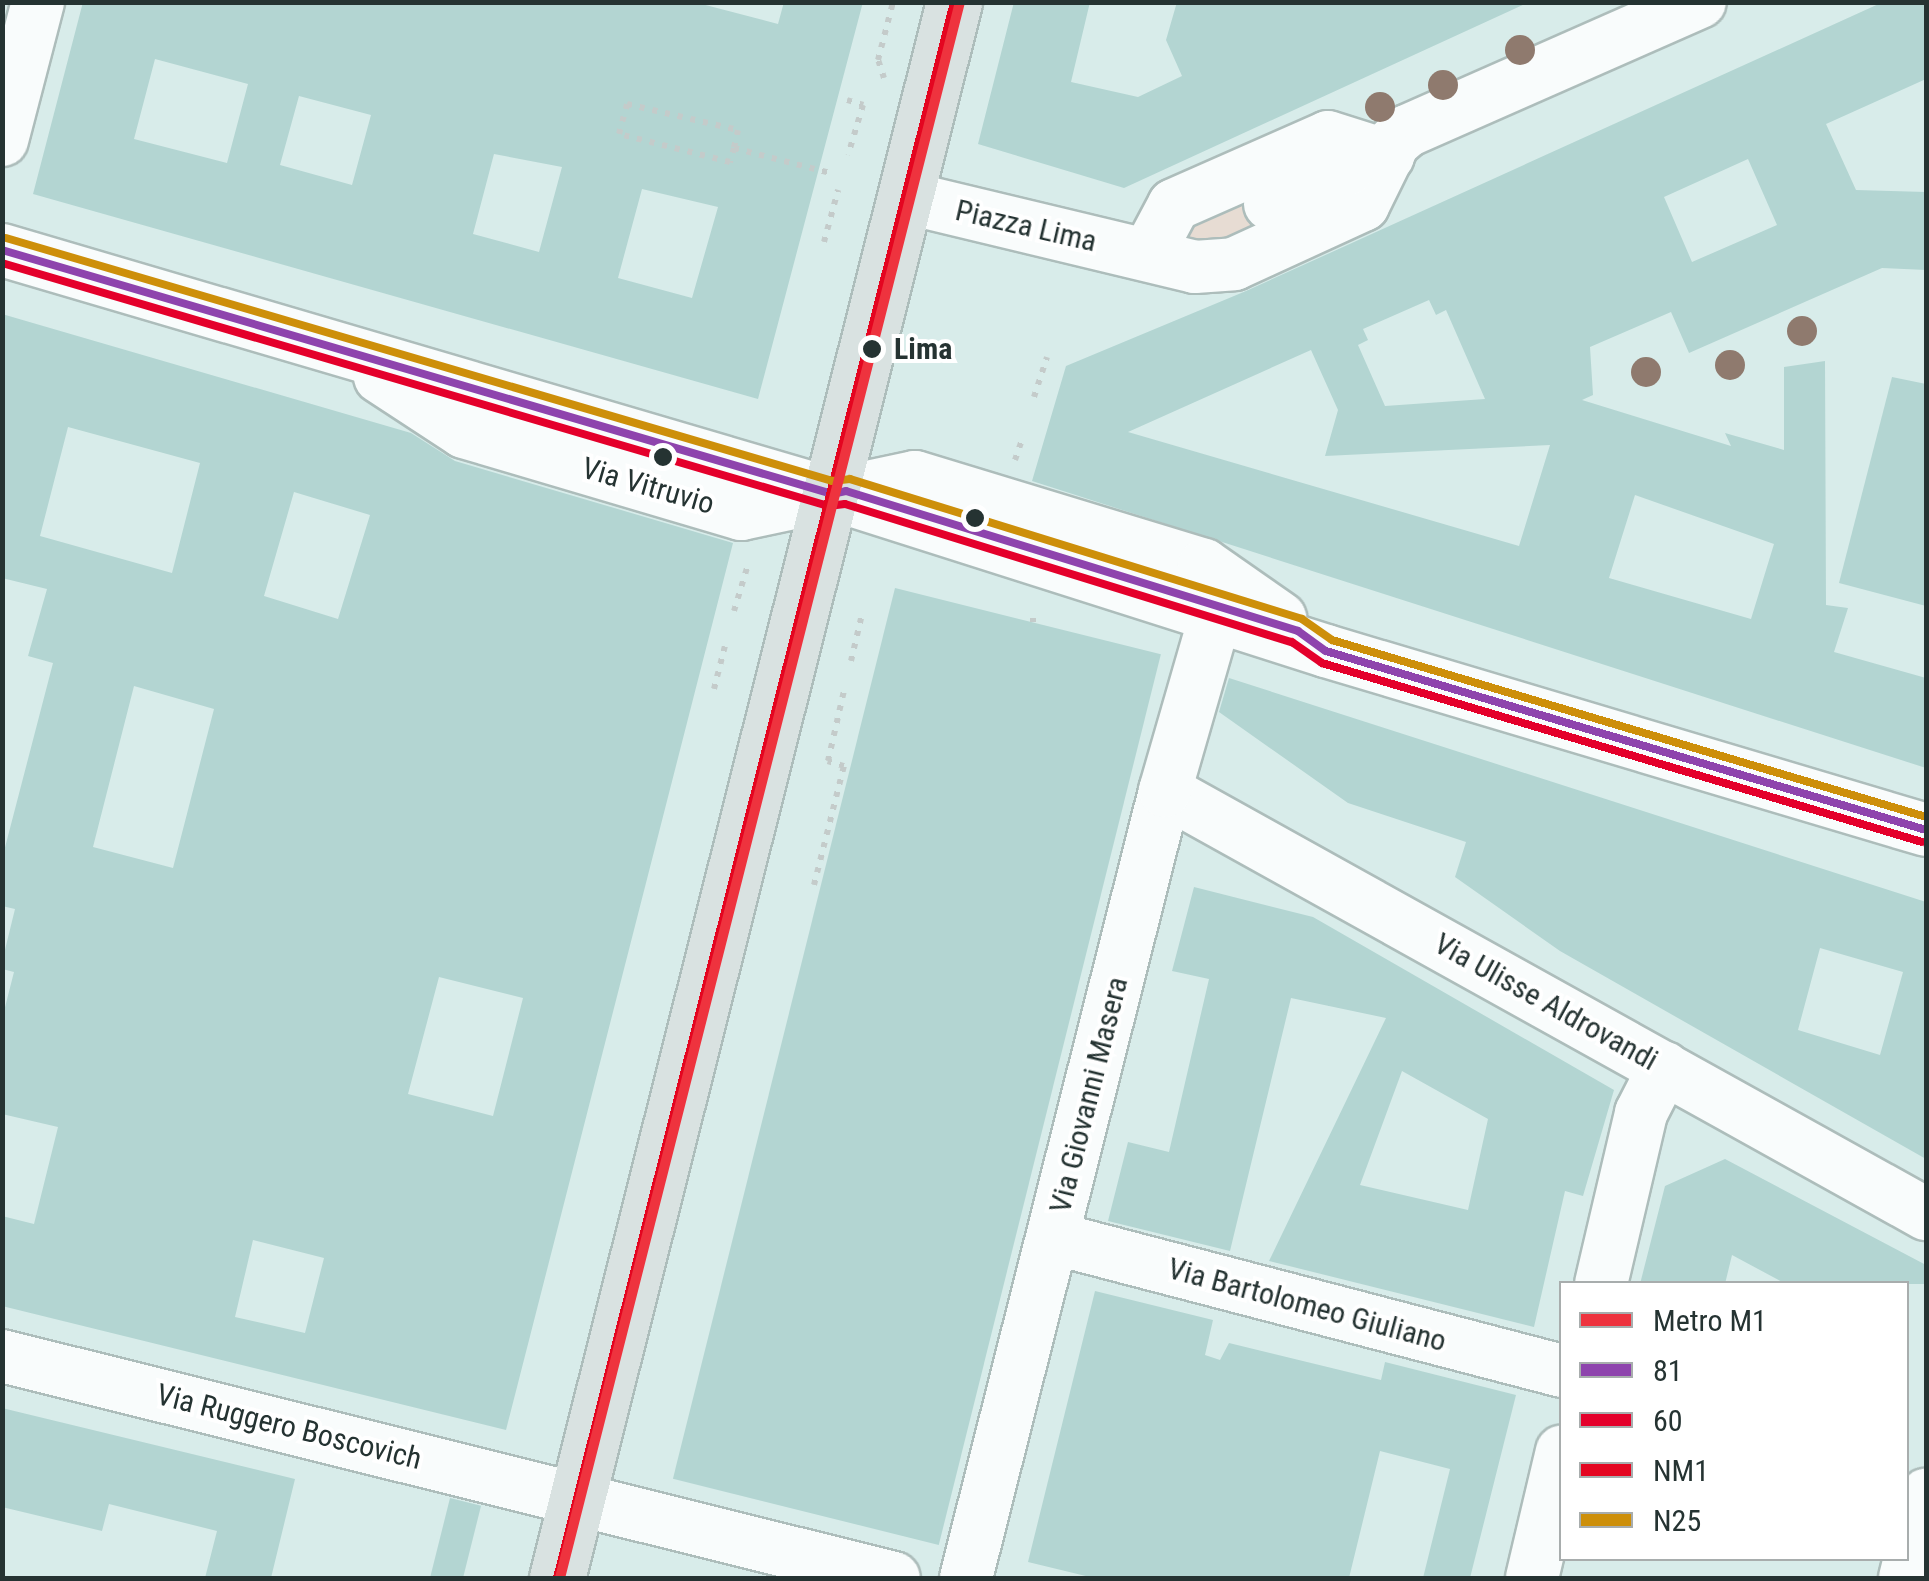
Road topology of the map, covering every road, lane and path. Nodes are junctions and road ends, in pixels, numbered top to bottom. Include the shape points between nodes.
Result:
1 (38, 2) edge
2 (954, 2) edge
3 (1700, 2) edge
4 (847, 100) dead end
5 (2, 140) edge
6 (734, 148) junction
7 (1372, 151) junction
8 (848, 156) dead end
9 (830, 172) dead end
10 (838, 190) dead end
11 (908, 198) junction
12 (1268, 206) junction
13 (824, 242) dead end
14 (2, 250) edge
15 (1148, 254) junction
16 (1047, 356) dead end
17 (1034, 397) dead end
18 (839, 492) junction
19 (747, 568) dead end
20 (734, 611) dead end
21 (862, 614) dead end
22 (1216, 614) junction
23 (1312, 641) junction
24 (725, 646) dead end
25 (851, 661) dead end
26 (845, 686) dead end
27 (714, 689) dead end
28 (1164, 791) junction
29 (1926, 830) edge
30 (814, 885) dead end
31 (1664, 1068) junction
32 (1926, 1214) edge
33 (1053, 1238) junction
34 (1602, 1281) edge
35 (2, 1356) edge
36 (1559, 1371) edge
37 (1559, 1464) edge
38 (1926, 1495) edge
39 (576, 1497) junction
40 (557, 1578) edge
41 (894, 1578) edge
42 (966, 1578) edge
43 (1532, 1578) edge
44 (1906, 1578) edge

1 - 5 street
2 - 11 main road
3 - 7 street
4 - 8 path via 863,104
6 - 6 path via 738,130 628,104 620,134 730,162
6 - 9 path
7 - 12 street via 1328,137
7 - 12 street via 1363,205
10 - 13 path
11 - 15 street, Piazza Lima
11 - 18 main road
12 - 15 street via 1174,206
12 - 15 street, Piazza Lima via 1212,269
14 - 18 street, Via Vitruvio via 360,355 364,366 464,432 741,514
16 - 17 path
18 - 22 street
18 - 23 street, Via Vitruvio via 915,478 1204,565
18 - 39 main road
19 - 20 path
21 - 25 path
22 - 23 street
22 - 28 street, Via Giovanni Masera
23 - 29 street
24 - 27 path
26 - 30 path via 828,762 844,766
28 - 31 street, Via Ulisse Aldrovandi
28 - 33 street, Via Giovanni Masera
31 - 32 street, Via Ulisse Aldrovandi
31 - 34 street via 1641,1113
33 - 36 street, Via Bartolomeo Giuliano
33 - 42 street, Via Giovanni Masera
35 - 39 street, Via Ruggero Boscovich
37 - 43 street
38 - 44 street
39 - 40 main road
39 - 41 street, Via Ruggero Boscovich

